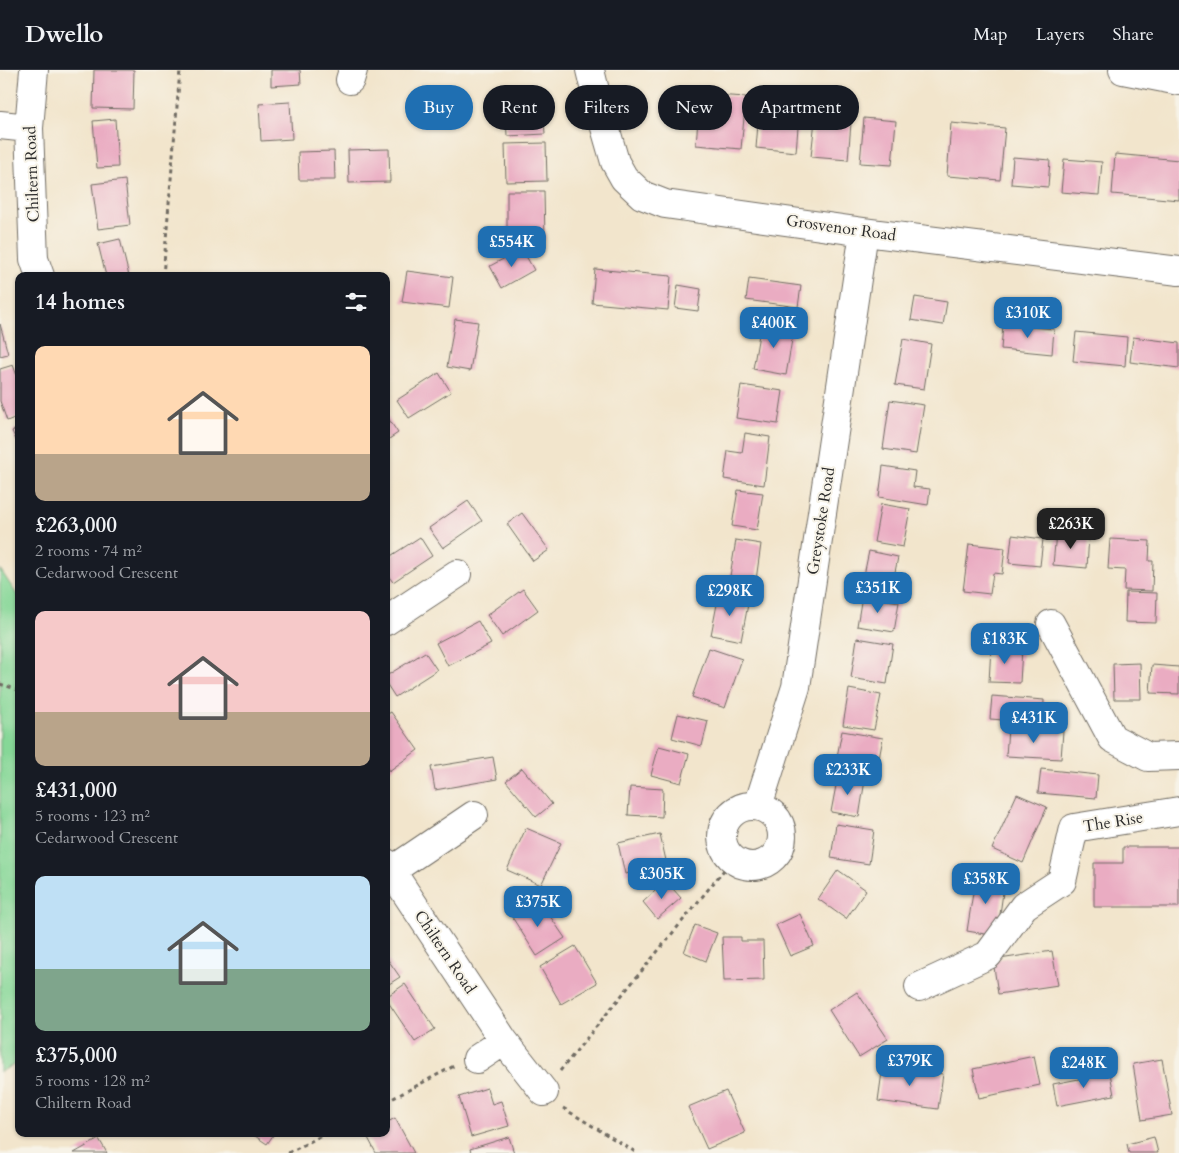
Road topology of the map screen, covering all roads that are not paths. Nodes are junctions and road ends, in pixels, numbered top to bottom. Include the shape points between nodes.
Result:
1 (34, 70) edge
2 (590, 70) edge
3 (1123, 70) edge
4 (1179, 81) edge
5 (0, 126) edge
6 (30, 128) junction
7 (864, 232) junction
8 (1179, 271) edge
9 (39, 272) edge
10 (457, 574) dead end
11 (390, 618) edge
12 (1051, 624) dead end
13 (1179, 756) edge
14 (758, 806) junction
15 (1179, 811) edge
16 (474, 815) dead end
17 (390, 866) edge
18 (390, 869) edge
19 (919, 987) dead end
20 (504, 1041) junction
21 (477, 1059) road end
22 (544, 1092) road end

1 - 6 street, Chiltern Road
2 - 7 street, Grosvenor Road via 615,162 624,178 642,195 665,204
3 - 4 street
5 - 6 street
6 - 9 street, Chiltern Road via 34,259
7 - 8 street, Grosvenor Road
7 - 14 street, Greystoke Road via 796,686
10 - 11 street
12 - 13 street via 1112,738 1148,757
14 - 14 street via 775,816 780,824 781,844 770,860 751,866 733,859 726,852 721,832 724,822 738,808
15 - 19 street, The Rise via 1074,828 1062,881 1024,906 988,955
16 - 17 street
18 - 20 street, Chiltern Road
20 - 21 street
20 - 22 street, Chiltern Road

